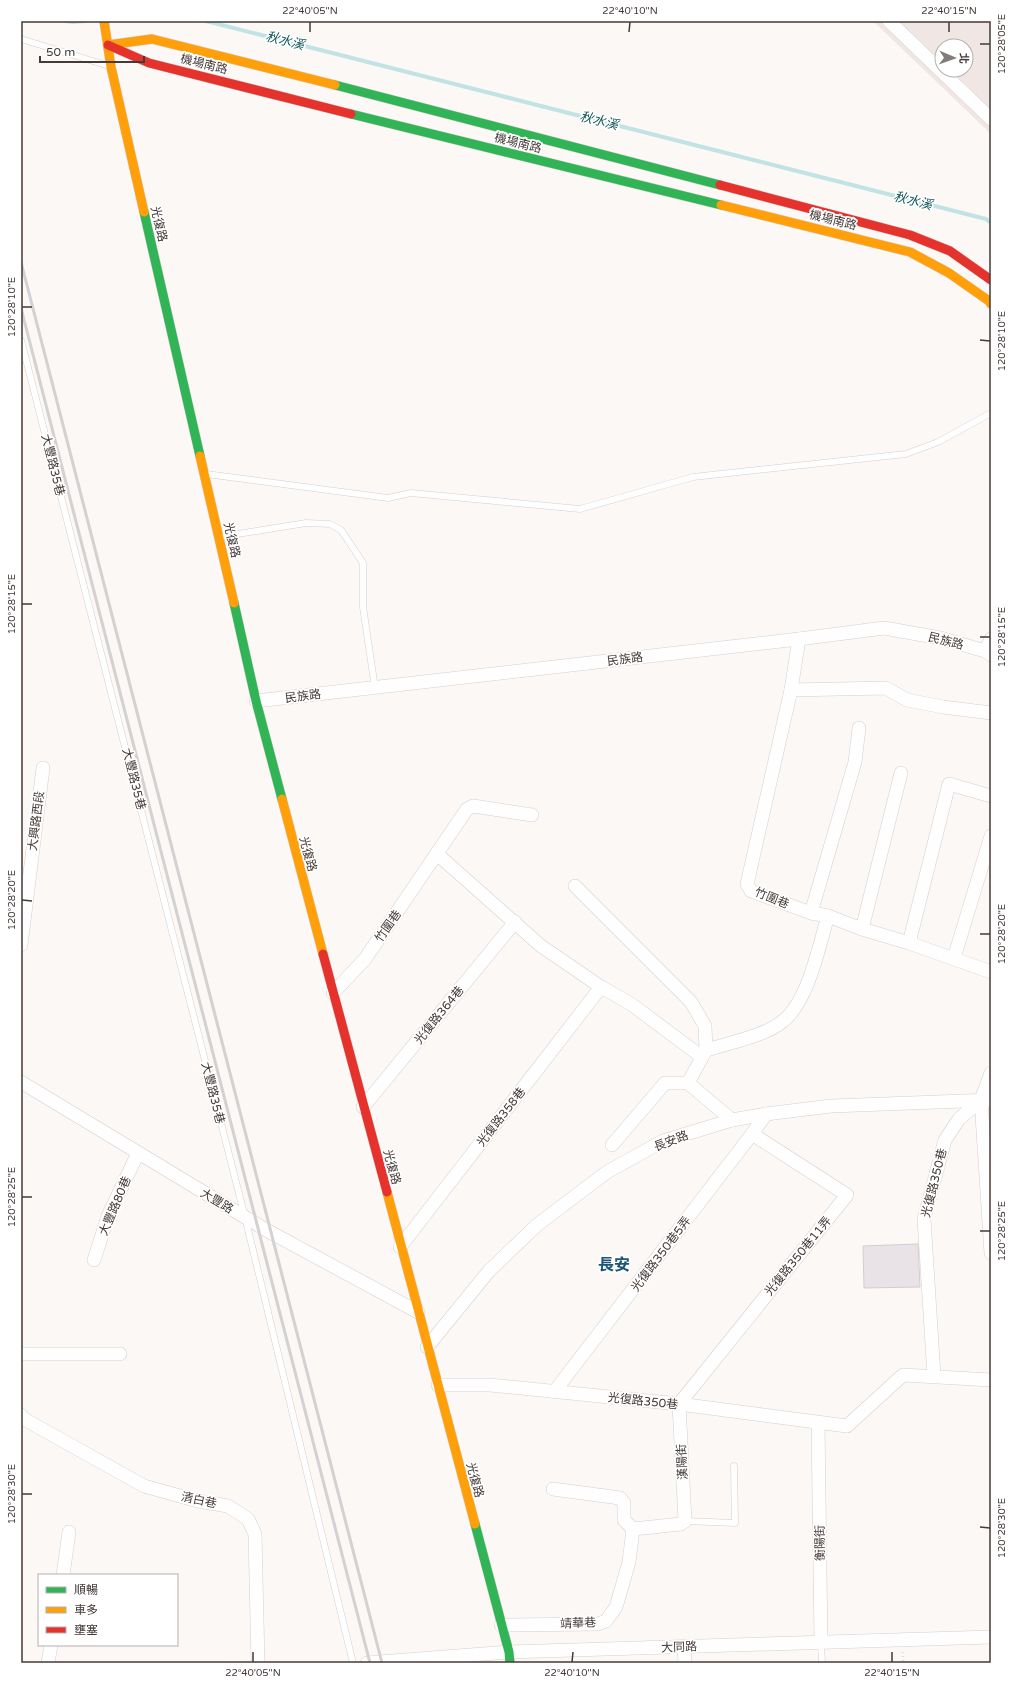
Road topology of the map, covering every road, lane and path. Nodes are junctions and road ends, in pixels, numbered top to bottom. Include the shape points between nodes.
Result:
1 (104, 21) edge
2 (889, 21) edge
3 (21, 38) edge
4 (108, 45) junction
5 (111, 67) junction
6 (991, 119) edge
7 (991, 280) edge
8 (991, 304) edge
9 (21, 340) edge
10 (991, 413) edge
11 (204, 474) junction
12 (219, 537) junction
13 (799, 639) junction
14 (991, 639) edge
15 (988, 653) edge
16 (375, 688) junction
17 (791, 690) junction
18 (256, 702) junction
19 (991, 713) edge
20 (859, 728) dead end
21 (43, 768) dead end
22 (901, 773) dead end
23 (991, 796) edge
24 (532, 814) dead end
25 (991, 836) edge
26 (437, 854) junction
27 (575, 886) dead end
28 (812, 913) junction
29 (828, 916) junction
30 (515, 922) junction
31 (862, 929) junction
32 (909, 943) junction
33 (21, 945) edge
34 (954, 958) junction
35 (991, 972) edge
36 (602, 987) junction
37 (333, 993) junction
38 (704, 1053) junction
39 (991, 1073) edge
40 (21, 1082) edge
41 (688, 1083) junction
42 (986, 1100) edge
43 (363, 1108) junction
44 (766, 1114) junction
45 (732, 1120) junction
46 (752, 1134) junction
47 (612, 1145) dead end
48 (138, 1153) junction
49 (245, 1217) junction
50 (400, 1247) junction
51 (991, 1253) edge
52 (94, 1260) dead end
53 (418, 1312) junction
54 (427, 1348) junction
55 (21, 1354) edge
56 (120, 1354) dead end
57 (934, 1376) junction
58 (991, 1380) edge
59 (438, 1385) junction
60 (554, 1392) junction
61 (679, 1404) junction
62 (21, 1415) edge
63 (818, 1423) junction
64 (734, 1466) dead end
65 (553, 1489) dead end
66 (685, 1520) junction
67 (633, 1529) junction
68 (69, 1532) dead end
69 (62, 1574) edge
70 (501, 1624) junction
71 (991, 1637) edge
72 (821, 1642) junction
73 (51, 1646) edge
74 (684, 1647) junction
75 (509, 1658) edge
76 (48, 1663) edge
77 (258, 1663) edge
78 (353, 1663) edge
79 (367, 1663) edge
80 (685, 1663) edge
81 (822, 1663) edge

1 - 4 street, 光復路
2 - 6 street
3 - 5 lane
4 - 5 street, 光復路
4 - 7 street, 機場南路 via 152,39 910,235 950,251
4 - 8 street, 機場南路 via 149,63 910,252 949,273
5 - 11 street, 光復路
9 - 49 lane, 大豐路35巷
10 - 11 lane via 938,442 906,454 693,477 580,509 411,493 388,498
11 - 12 street, 光復路
12 - 16 lane via 306,523 330,524 341,530 363,563 363,606
12 - 18 street, 光復路
13 - 15 street, 民族路 via 884,628 940,638
13 - 16 street, 民族路
13 - 17 street, 竹圍巷
14 - 15 street
16 - 18 street, 民族路
17 - 19 street via 886,688 907,700
17 - 28 street, 竹圍巷 via 747,884 751,891
18 - 37 street, 光復路
20 - 28 street via 855,762
21 - 33 street, 大興路西段
22 - 31 street
23 - 32 street via 950,784
24 - 26 street, 竹圍巷 via 473,806 467,809
25 - 34 street
26 - 30 street
26 - 37 street, 竹圍巷 via 365,959
27 - 38 street via 691,1002 705,1026
28 - 29 street, 竹圍巷
29 - 31 street, 竹圍巷
29 - 38 street via 801,999 783,1022 751,1037
30 - 36 street via 541,946
30 - 43 street, 光復路364巷
31 - 32 street, 竹圍巷
32 - 34 street, 竹圍巷
34 - 35 street, 竹圍巷
36 - 38 street
36 - 50 street, 光復路358巷
37 - 43 street, 光復路
38 - 41 street
39 - 42 street
40 - 48 street, 大豐路
41 - 45 street
41 - 47 street via 665,1083
42 - 44 street, 長安路 via 831,1106
42 - 51 street
42 - 57 street, 光復路350巷 via 959,1119 945,1140 924,1219
43 - 50 street, 光復路
44 - 45 street, 長安路
44 - 46 street, 光復路350巷5弄
45 - 54 street, 長安路 via 663,1142 608,1172 538,1225 489,1271
46 - 60 street, 光復路350巷5弄
46 - 61 street, 光復路350巷11弄 via 847,1196
48 - 49 street, 大豐路
48 - 52 street, 大豐路80巷 via 108,1216
49 - 53 street, 大豐路
49 - 78 lane, 大豐路35巷
50 - 53 street, 光復路
53 - 54 street, 光復路
54 - 59 street, 光復路
55 - 56 street
57 - 58 street
57 - 63 street, 光復路350巷 via 903,1375 847,1426
59 - 60 street, 光復路350巷 via 490,1385
59 - 70 street, 光復路
60 - 61 street, 光復路350巷
61 - 63 street, 光復路350巷
61 - 66 street, 漢陽街
62 - 77 street, 清白巷 via 144,1486 198,1501 228,1506 248,1519 255,1534
63 - 72 street, 衡陽街
64 - 66 lane via 735,1523
65 - 67 street via 620,1498 624,1503 624,1520
66 - 67 street via 681,1524
67 - 70 street, 靖華巷 via 627,1569 616,1607 606,1620 598,1624
68 - 69 street
70 - 75 street, 光復路
71 - 72 street, 大同路
72 - 74 street, 大同路
72 - 81 lane, 衡陽街
73 - 76 street
74 - 75 street, 大同路
74 - 80 street
75 - 79 street, 大同路

